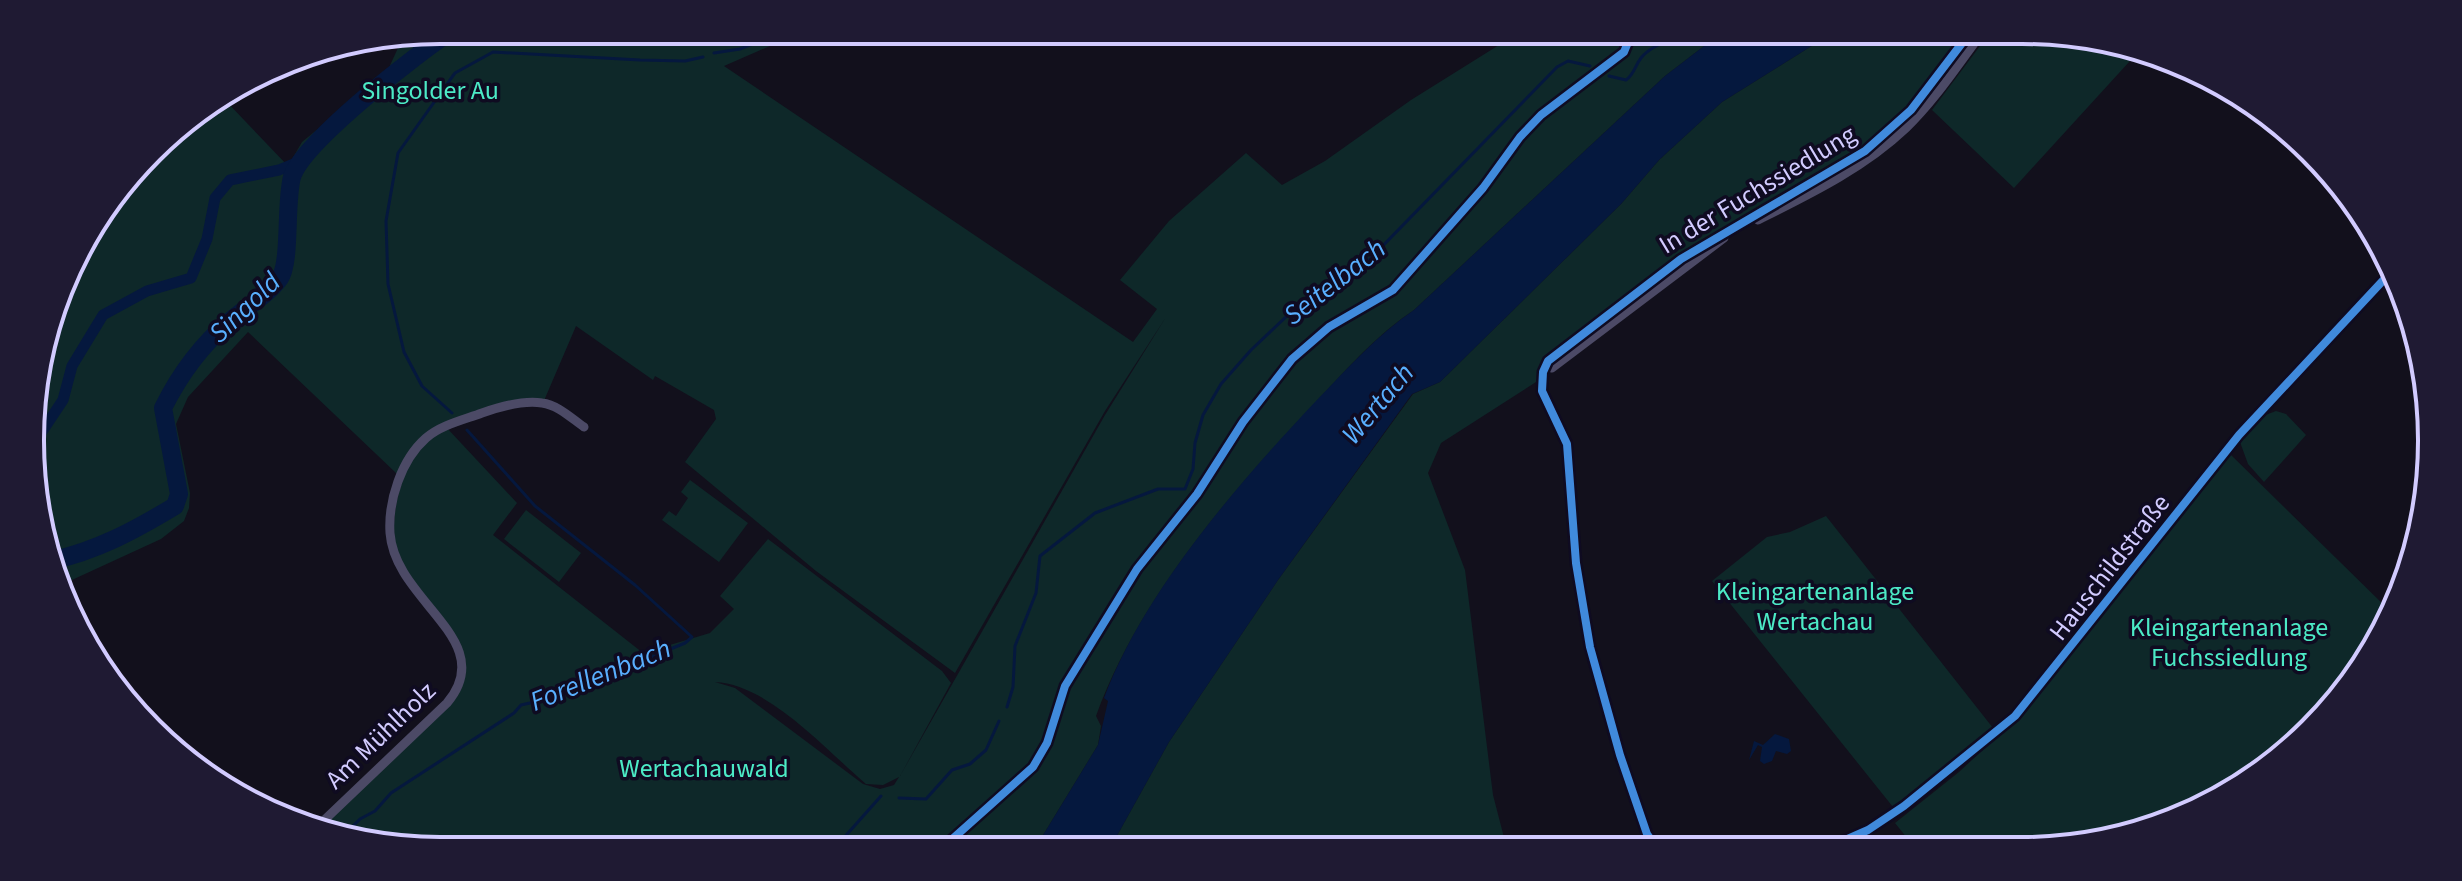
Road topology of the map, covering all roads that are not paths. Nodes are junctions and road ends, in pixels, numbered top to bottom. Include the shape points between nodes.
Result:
1 (1961, 44) edge
2 (1973, 44) edge
3 (2384, 280) edge
4 (1547, 366) junction
5 (584, 427) dead end
6 (325, 819) edge
7 (1649, 837) edge
8 (1852, 837) edge

1 - 4 street, In der Fuchssiedlung via 1911,110 1865,151 1681,259
2 - 4 street, In der Fuchssiedlung via 1918,115 1871,157 1819,190 1730,234 1552,368
3 - 8 street, Hauschildstraße via 2239,435 2015,716 1904,806
4 - 7 street via 1542,391 1567,444 1576,563 1590,647
5 - 6 street, Am Mühlholz via 560,409 521,403 446,427 413,453 395,492 390,534 402,575 456,640 461,680 447,703

